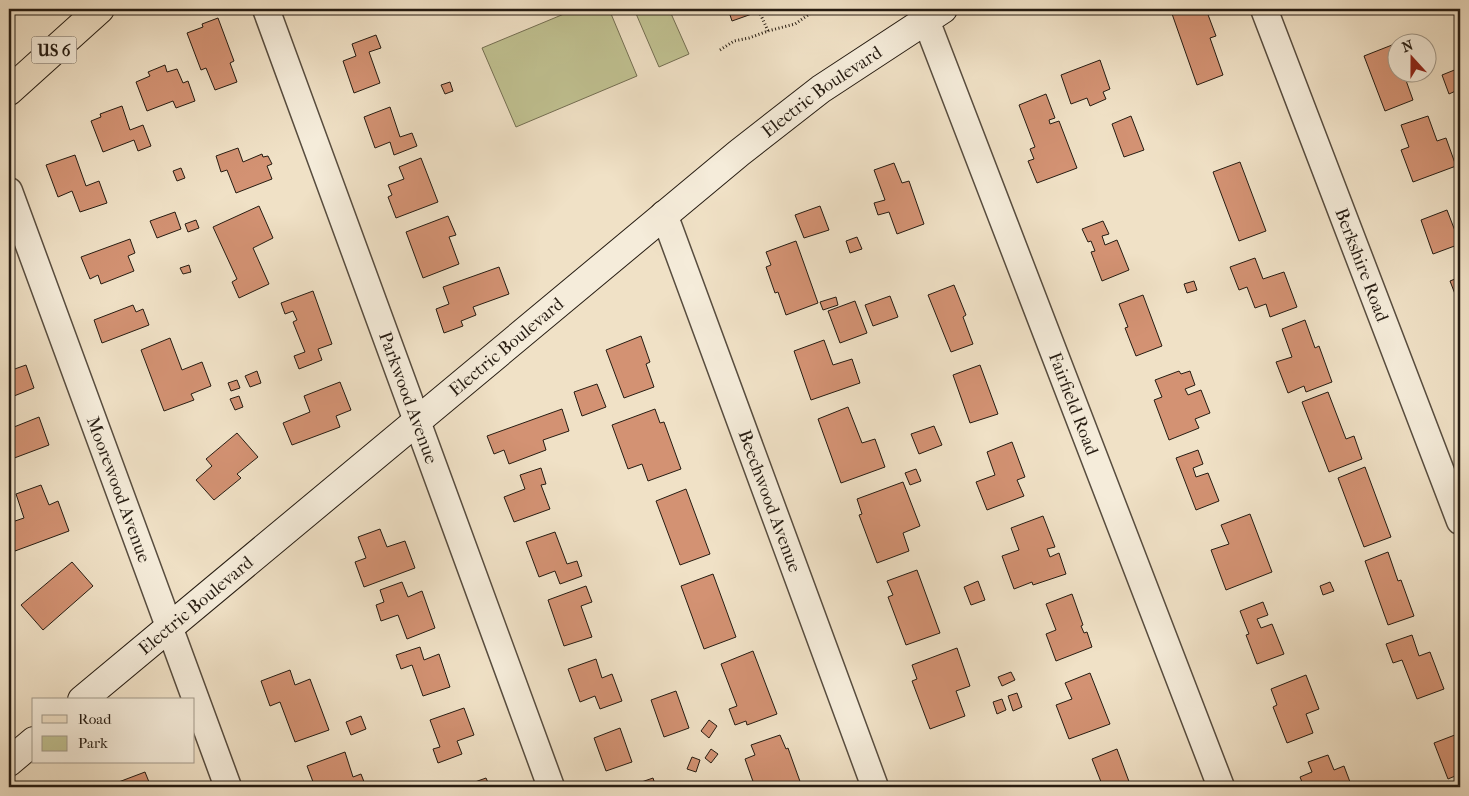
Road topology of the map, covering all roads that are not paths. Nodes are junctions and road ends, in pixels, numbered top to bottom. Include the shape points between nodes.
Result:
1 (100, 9) edge
2 (266, 9) edge
3 (1264, 9) edge
4 (935, 14) edge
5 (9, 91) edge
6 (9, 191) edge
7 (664, 214) junction
8 (417, 421) junction
9 (1460, 521) edge
10 (169, 626) junction
11 (84, 698) edge
12 (32, 742) edge
13 (9, 762) edge
14 (228, 787) edge
15 (552, 787) edge
16 (875, 787) edge
17 (1221, 787) edge

1 - 5 main road, US 6
2 - 8 street, Parkwood Avenue
3 - 9 street, Berkshire Road
4 - 7 street, Electric Boulevard via 821,89
4 - 17 street, Fairfield Road
6 - 10 street, Moorewood Avenue
7 - 8 street, Electric Boulevard
7 - 16 street, Beechwood Avenue
8 - 10 street, Electric Boulevard
8 - 15 street, Parkwood Avenue
10 - 11 street, Electric Boulevard
10 - 14 street, Moorewood Avenue
12 - 13 street

